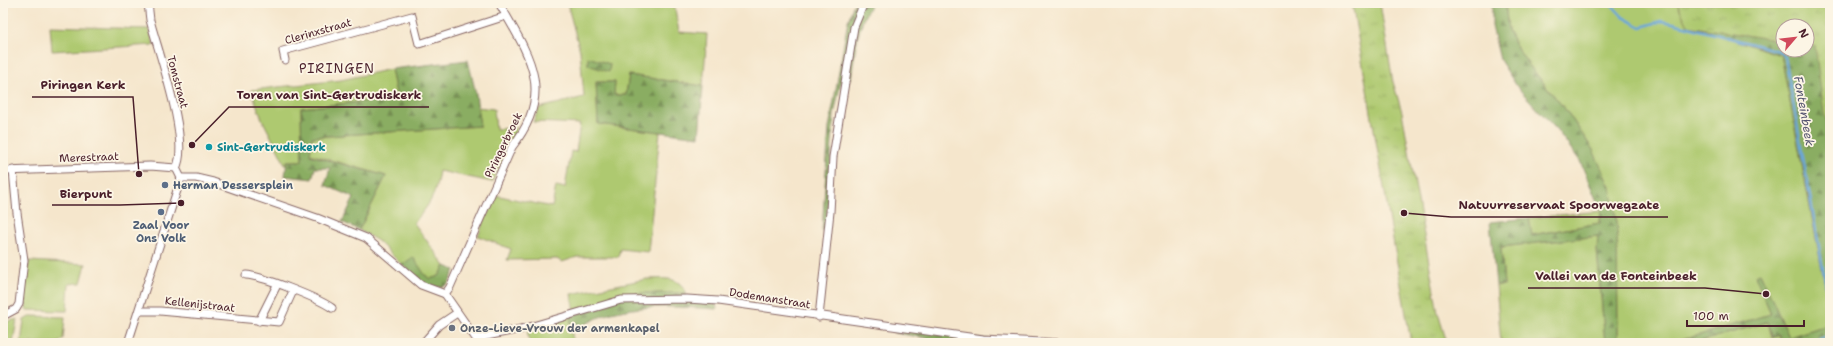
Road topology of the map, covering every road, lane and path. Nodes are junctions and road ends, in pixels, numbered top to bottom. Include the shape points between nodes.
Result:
1 (148, 3) edge
2 (499, 3) edge
3 (864, 3) edge
4 (506, 16) junction
5 (285, 60) dead end
6 (176, 168) junction
7 (13, 170) junction
8 (3, 171) edge
9 (181, 178) junction
10 (246, 275) dead end
11 (277, 284) junction
12 (294, 291) junction
13 (445, 294) junction
14 (332, 308) dead end
15 (139, 311) junction
16 (457, 313) junction
17 (3, 316) edge
18 (819, 317) junction
19 (259, 321) junction
20 (478, 341) edge
21 (128, 343) edge
22 (423, 343) edge
23 (1063, 343) edge

1 - 6 street, Tomstraat via 150,20 178,123 179,162
2 - 4 street, Piringerbroek
3 - 18 street via 854,27 833,157
4 - 5 street, Clerinxstraat via 419,44 412,16 283,52
4 - 13 street, Piringerbroek via 530,61 536,83 535,101
6 - 7 street, Merestraat via 150,166
6 - 9 street
7 - 8 street, Merestraat
7 - 17 street via 24,260 19,304 16,309
9 - 13 street via 213,182 366,238 421,285
9 - 15 street
10 - 11 street
11 - 12 street
11 - 19 street
12 - 14 street
12 - 19 street, Kellenijstraat via 279,322
13 - 16 street
15 - 19 street, Kellenijstraat
15 - 21 street
16 - 20 street
16 - 22 street via 439,324
18 - 20 street, Dodemanstraat via 703,300 621,300
18 - 23 street, Dodemanstraat via 983,340

